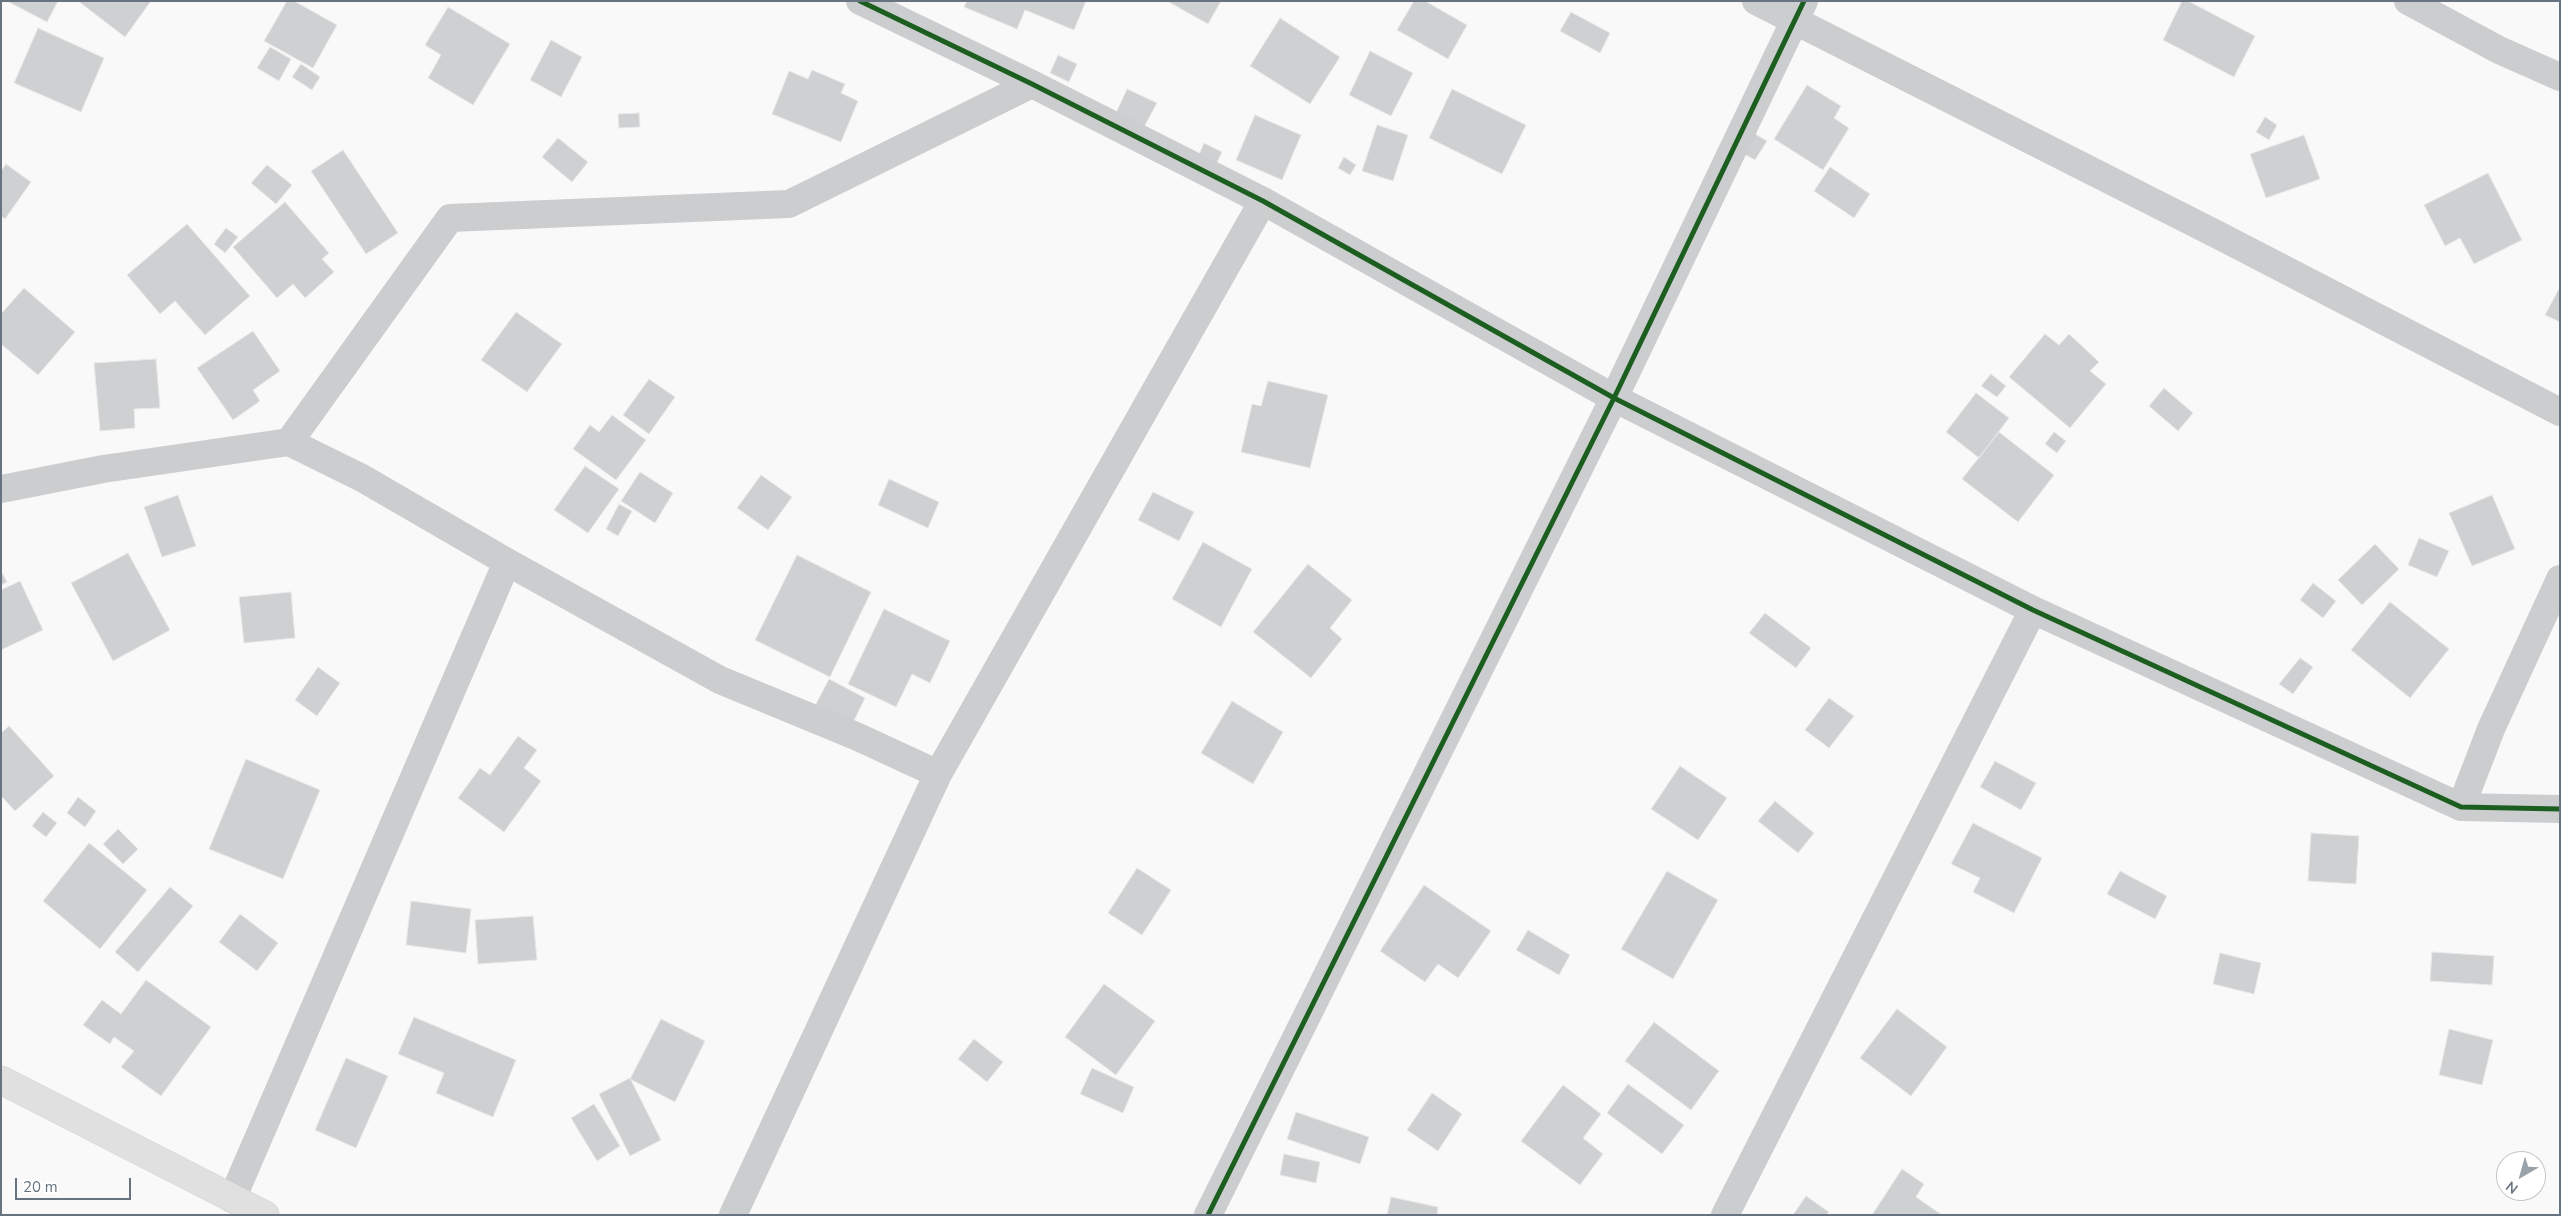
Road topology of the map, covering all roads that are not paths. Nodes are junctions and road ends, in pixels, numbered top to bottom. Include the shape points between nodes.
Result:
1 (860, 1) edge
2 (1756, 1) edge
3 (2408, 1) edge
4 (1799, 11) edge
5 (2560, 77) edge
6 (1032, 84) junction
7 (1263, 201) junction
8 (1614, 398) junction
9 (2560, 412) edge
10 (289, 442) junction
11 (1, 489) edge
12 (507, 562) junction
13 (2560, 579) edge
14 (2033, 610) junction
15 (938, 774) junction
16 (2460, 807) junction
17 (2560, 809) edge
18 (1, 1080) edge
19 (232, 1199) junction
20 (264, 1215) edge
21 (733, 1215) edge
22 (1208, 1215) edge
23 (1725, 1215) edge

1 - 6 street
2 - 4 street
3 - 5 street via 2500,50
4 - 8 street
4 - 9 street via 2218,235
6 - 7 street
6 - 10 street via 789,204 450,218
7 - 8 street
7 - 15 street
8 - 14 street
8 - 22 street
10 - 11 street via 103,469
10 - 12 street via 362,478
12 - 15 street via 720,680
12 - 19 street
13 - 16 street via 2490,729
14 - 16 street
14 - 23 street
15 - 21 street
16 - 17 street
18 - 19 street
19 - 20 street

